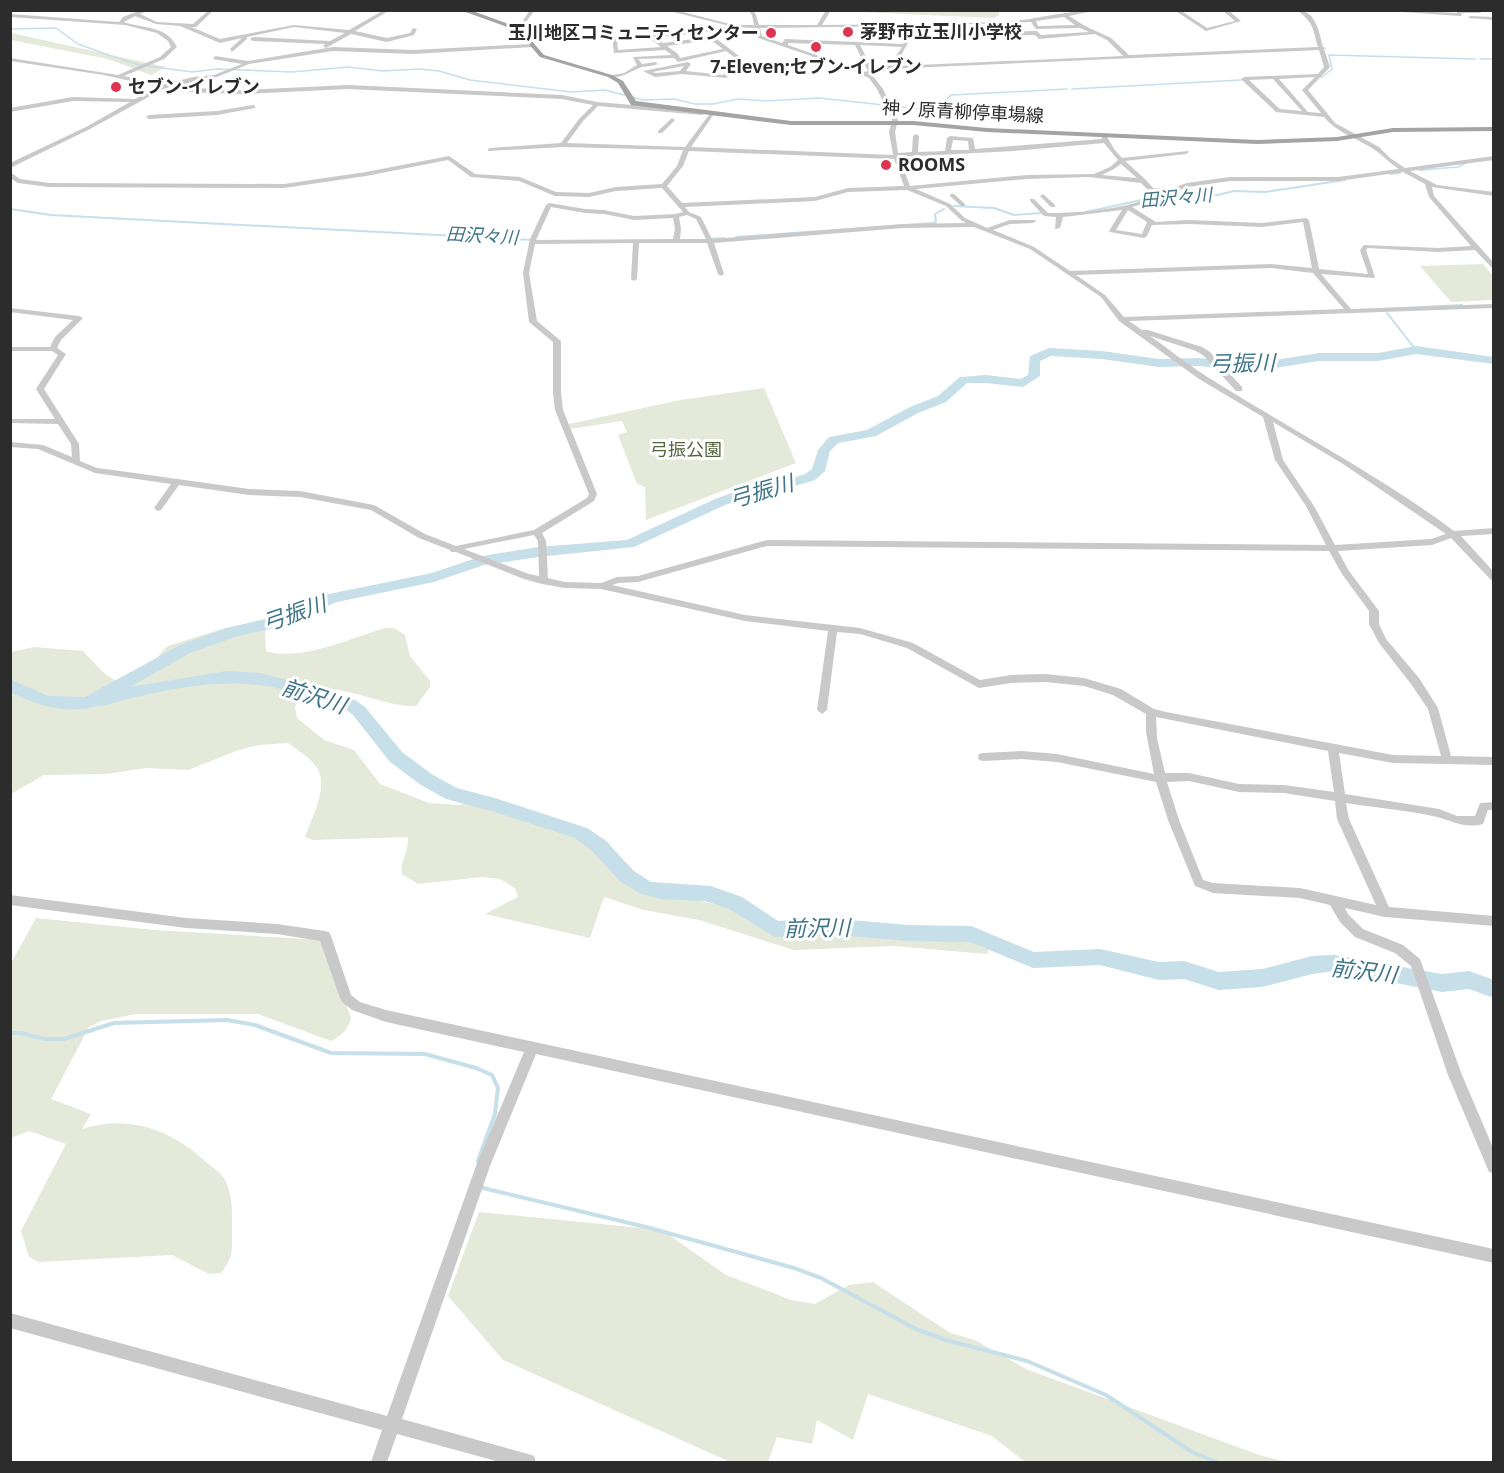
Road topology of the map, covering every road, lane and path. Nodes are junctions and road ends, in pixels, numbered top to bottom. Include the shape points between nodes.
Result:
1 (147, 10) edge
2 (213, 10) edge
3 (388, 10) edge
4 (463, 10) edge
5 (533, 10) edge
6 (667, 10) edge
7 (750, 10) edge
8 (829, 10) edge
9 (1096, 10) edge
10 (1176, 10) edge
11 (1224, 10) edge
12 (1248, 10) edge
13 (1278, 10) edge
14 (1299, 10) edge
15 (1375, 10) edge
16 (1479, 11) edge
17 (1441, 12) edge
18 (1494, 12) edge
19 (135, 14) junction
20 (10, 15) edge
21 (1460, 15) junction
22 (1066, 16) junction
23 (1494, 19) edge
24 (707, 20) junction
25 (1033, 20) junction
26 (124, 24) junction
27 (181, 25) junction
28 (273, 25) dead end
29 (1081, 26) junction
30 (819, 27) junction
31 (911, 27) junction
32 (757, 28) junction
33 (1051, 28) junction
34 (415, 29) dead end
35 (1060, 29) junction
36 (243, 30) dead end
37 (1036, 30) junction
38 (218, 31) dead end
39 (266, 32) junction
40 (351, 32) junction
41 (690, 32) junction
42 (522, 33) junction
43 (996, 33) junction
44 (1094, 33) junction
45 (373, 36) junction
46 (210, 38) junction
47 (235, 38) junction
48 (245, 38) junction
49 (264, 39) junction
50 (614, 39) dead end
51 (1001, 39) dead end
52 (280, 40) junction
53 (697, 40) junction
54 (330, 44) junction
55 (720, 44) junction
56 (857, 45) junction
57 (902, 45) dead end
58 (531, 46) junction
59 (785, 46) junction
60 (255, 47) dead end
61 (664, 47) junction
62 (1323, 48) junction
63 (232, 50) dead end
64 (269, 50) dead end
65 (321, 50) junction
66 (355, 50) junction
67 (726, 50) junction
68 (692, 52) dead end
69 (1128, 57) junction
70 (215, 58) dead end
71 (677, 58) junction
72 (10, 59) edge
73 (248, 63) junction
74 (688, 65) junction
75 (886, 68) junction
76 (682, 72) junction
77 (729, 72) junction
78 (871, 72) junction
79 (864, 73) junction
80 (120, 76) junction
81 (610, 76) junction
82 (1318, 76) junction
83 (1274, 77) junction
84 (162, 87) junction
85 (244, 92) junction
86 (630, 98) junction
87 (135, 101) junction
88 (597, 104) junction
89 (253, 107) dead end
90 (10, 110) edge
91 (235, 110) junction
92 (702, 113) junction
93 (711, 114) junction
94 (1307, 114) junction
95 (1325, 115) junction
96 (149, 117) dead end
97 (672, 120) dead end
98 (895, 123) junction
99 (1494, 129) edge
100 (660, 132) dead end
101 (916, 136) dead end
102 (1358, 136) junction
103 (1104, 138) junction
104 (563, 146) junction
105 (687, 148) junction
106 (490, 150) dead end
107 (972, 151) junction
108 (948, 152) junction
109 (1186, 152) dead end
110 (915, 153) junction
111 (896, 156) junction
112 (1494, 158) edge
113 (1121, 161) junction
114 (10, 166) edge
115 (1403, 170) junction
116 (10, 174) edge
117 (1096, 175) junction
118 (18, 181) junction
119 (1144, 181) junction
120 (1428, 185) junction
121 (664, 186) junction
122 (10, 187) edge
123 (908, 188) junction
124 (1172, 194) junction
125 (1494, 194) edge
126 (952, 195) dead end
127 (1043, 196) dead end
128 (1032, 200) dead end
129 (681, 205) junction
130 (963, 205) dead end
131 (1053, 207) dead end
132 (1127, 207) junction
133 (687, 213) junction
134 (1060, 215) junction
135 (676, 216) junction
136 (1033, 221) dead end
137 (1150, 223) junction
138 (975, 225) junction
139 (1057, 228) dead end
140 (988, 230) junction
141 (676, 240) junction
142 (710, 240) junction
143 (532, 241) junction
144 (636, 242) junction
145 (1474, 248) junction
146 (1494, 268) edge
147 (1316, 272) junction
148 (1069, 273) junction
149 (721, 274) dead end
150 (634, 279) dead end
151 (1494, 306) edge
152 (10, 310) edge
153 (1349, 311) junction
154 (1122, 319) junction
155 (1135, 328) junction
156 (10, 349) edge
157 (53, 349) junction
158 (1239, 389) dead end
159 (1267, 415) junction
160 (10, 421) edge
161 (60, 422) junction
162 (10, 444) edge
163 (76, 463) junction
164 (177, 482) junction
165 (159, 508) dead end
166 (1494, 531) edge
167 (1453, 534) junction
168 (539, 537) junction
169 (1332, 548) junction
170 (454, 550) junction
171 (1494, 578) edge
172 (542, 581) junction
173 (602, 586) junction
174 (833, 628) junction
175 (822, 710) dead end
176 (1151, 712) junction
177 (1333, 748) junction
178 (983, 757) dead end
179 (1447, 760) junction
180 (1494, 761) edge
181 (1158, 778) junction
182 (1340, 798) junction
183 (1494, 807) edge
184 (10, 900) edge
185 (1335, 902) junction
186 (1385, 912) junction
187 (1494, 921) edge
188 (532, 1048) junction
189 (1494, 1167) edge
190 (1494, 1256) edge
191 (10, 1320) edge
192 (393, 1426) junction
193 (379, 1462) edge
194 (528, 1462) edge

1 - 19 street
2 - 27 street via 194,26
3 - 40 street
4 - 42 main road
5 - 42 street via 524,21
6 - 24 street
7 - 32 street
8 - 30 street
9 - 22 street
10 - 11 street via 1206,30 1239,21
12 - 13 street
14 - 62 street via 1311,19
15 - 17 street
16 - 18 street
16 - 21 street via 1458,11
17 - 21 street
19 - 26 street via 125,18 121,22
19 - 27 street via 156,23
20 - 26 street
21 - 23 street
22 - 25 street
22 - 29 street
24 - 32 street
24 - 41 street
25 - 31 street
25 - 37 street
26 - 80 street via 151,29 170,40 174,47 160,59
27 - 46 street
28 - 39 street
29 - 33 street via 1048,24
29 - 35 street
29 - 44 street
30 - 31 street
30 - 32 street
31 - 43 street via 922,36
31 - 75 street via 906,45 892,66
32 - 41 street
32 - 59 street via 760,37
33 - 35 street
33 - 37 street
34 - 45 street via 412,34 387,40
35 - 37 street
36 - 47 street
37 - 43 street
37 - 44 street via 1039,37
38 - 46 street
39 - 40 street via 294,26 302,30
39 - 47 street
40 - 45 street
40 - 54 street
41 - 53 street
41 - 61 street via 652,36
42 - 58 main road
43 - 51 street
44 - 69 street via 1112,42
45 - 66 street
46 - 47 street
47 - 48 street
48 - 49 street
48 - 63 street
49 - 52 street
49 - 60 street
50 - 61 street via 615,51
52 - 54 street
52 - 64 street
53 - 55 street via 709,38
53 - 61 street
54 - 65 street
55 - 67 street
55 - 68 street
56 - 57 street
56 - 59 street via 785,41
56 - 78 street
58 - 66 street via 413,52
58 - 81 main road via 542,56
59 - 79 street
61 - 71 street
62 - 69 street
62 - 82 street via 1327,67
65 - 66 street
65 - 73 street
67 - 71 street
67 - 77 street via 741,60
69 - 75 street
70 - 73 street
71 - 74 street
71 - 81 street via 635,58 640,66 626,74
72 - 80 street
73 - 84 street
74 - 76 street
74 - 76 street via 646,71 655,75
74 - 77 street
75 - 78 street
76 - 77 street via 724,77
78 - 79 street
79 - 98 street via 876,82
80 - 84 street
81 - 86 main road via 621,82
82 - 83 street
82 - 95 street via 1305,90
83 - 94 street
83 - 94 street via 1244,79 1278,111
84 - 85 street
84 - 87 street
85 - 88 street via 348,87 562,97
85 - 91 street
86 - 88 street
86 - 92 main road, 神ノ原青柳停車場線
87 - 90 street via 73,99
87 - 114 street via 88,129
88 - 92 street
88 - 104 street
89 - 91 street
91 - 96 street
92 - 93 main road, 神ノ原青柳停車場線
93 - 98 main road, 神ノ原青柳停車場線 via 791,123
93 - 105 street
94 - 95 street
95 - 102 street via 1333,124
97 - 100 street
98 - 103 main road, 神ノ原青柳停車場線
98 - 111 street via 892,132
99 - 102 main road, 神ノ原青柳停車場線 via 1393,130
101 - 110 street
102 - 103 main road, 神ノ原青柳停車場線 via 1268,142
102 - 115 street
103 - 107 street
103 - 113 street
104 - 105 street
104 - 106 street
105 - 111 street
105 - 121 street via 680,166
107 - 108 street
107 - 108 street via 971,139 950,138
108 - 110 street
109 - 113 street
110 - 111 street
111 - 123 street
112 - 115 street
113 - 117 street
113 - 119 street
115 - 120 street
115 - 124 street via 1326,180 1205,182
116 - 118 street
117 - 119 street
117 - 123 street
118 - 121 street via 49,185 284,186 449,158 473,176 520,179 555,194 589,195
118 - 122 street
119 - 124 street via 1151,190
120 - 125 street
120 - 145 street via 1431,196
121 - 129 street
123 - 129 street via 848,189 815,199
123 - 138 street via 948,205
124 - 132 street
126 - 130 street
127 - 131 street
128 - 134 street via 1045,213
129 - 133 street
132 - 134 street
132 - 137 street
132 - 137 street via 1112,231 1144,236
133 - 135 street
133 - 142 street via 699,218
134 - 139 street
135 - 141 street
135 - 143 street via 634,218 549,205
136 - 140 street via 1015,220
137 - 147 street via 1262,225 1306,220
138 - 140 street
138 - 142 street via 903,226
140 - 148 street via 1026,244
141 - 142 street
141 - 144 street
142 - 149 street
143 - 144 street
143 - 168 street via 526,273 533,322 557,341 559,410 593,494
144 - 150 street
145 - 146 street
145 - 147 street via 1366,246 1363,250 1372,277
147 - 148 street via 1271,266
147 - 153 street
148 - 154 street via 1103,296
151 - 153 street
152 - 157 street via 79,318
153 - 154 street
154 - 155 street
155 - 158 street via 1199,349
155 - 159 street via 1202,377
156 - 157 street
157 - 161 street via 62,354 40,389
159 - 167 street
159 - 169 street via 1279,460
160 - 161 street
161 - 163 street via 75,444
162 - 163 street via 40,447
163 - 164 street via 113,474
164 - 165 street
164 - 170 street via 300,495 374,508
166 - 167 street
167 - 169 street via 1432,542
167 - 171 street
168 - 170 street
168 - 172 street
169 - 173 street via 767,543
169 - 179 street via 1374,611 1374,624 1382,641 1433,708
170 - 172 street
172 - 173 street
173 - 174 street via 745,618
174 - 175 street
174 - 176 street via 910,645 979,684 1045,678 1084,682 1118,692
176 - 177 street
176 - 181 street
177 - 179 street via 1393,759
177 - 182 street
178 - 181 street via 1057,758
179 - 180 street
181 - 182 street via 1189,777 1239,788 1284,789
181 - 185 street via 1199,883 1213,888 1300,893
182 - 183 street via 1440,813 1456,820 1479,821 1484,806
182 - 186 street via 1343,819
184 - 188 street via 325,936 346,998 356,1006
185 - 186 street
185 - 189 street via 1359,933 1399,949 1416,963 1455,1075
186 - 187 street
188 - 190 street
188 - 192 street via 483,1166
191 - 192 street
192 - 193 street
192 - 194 street

